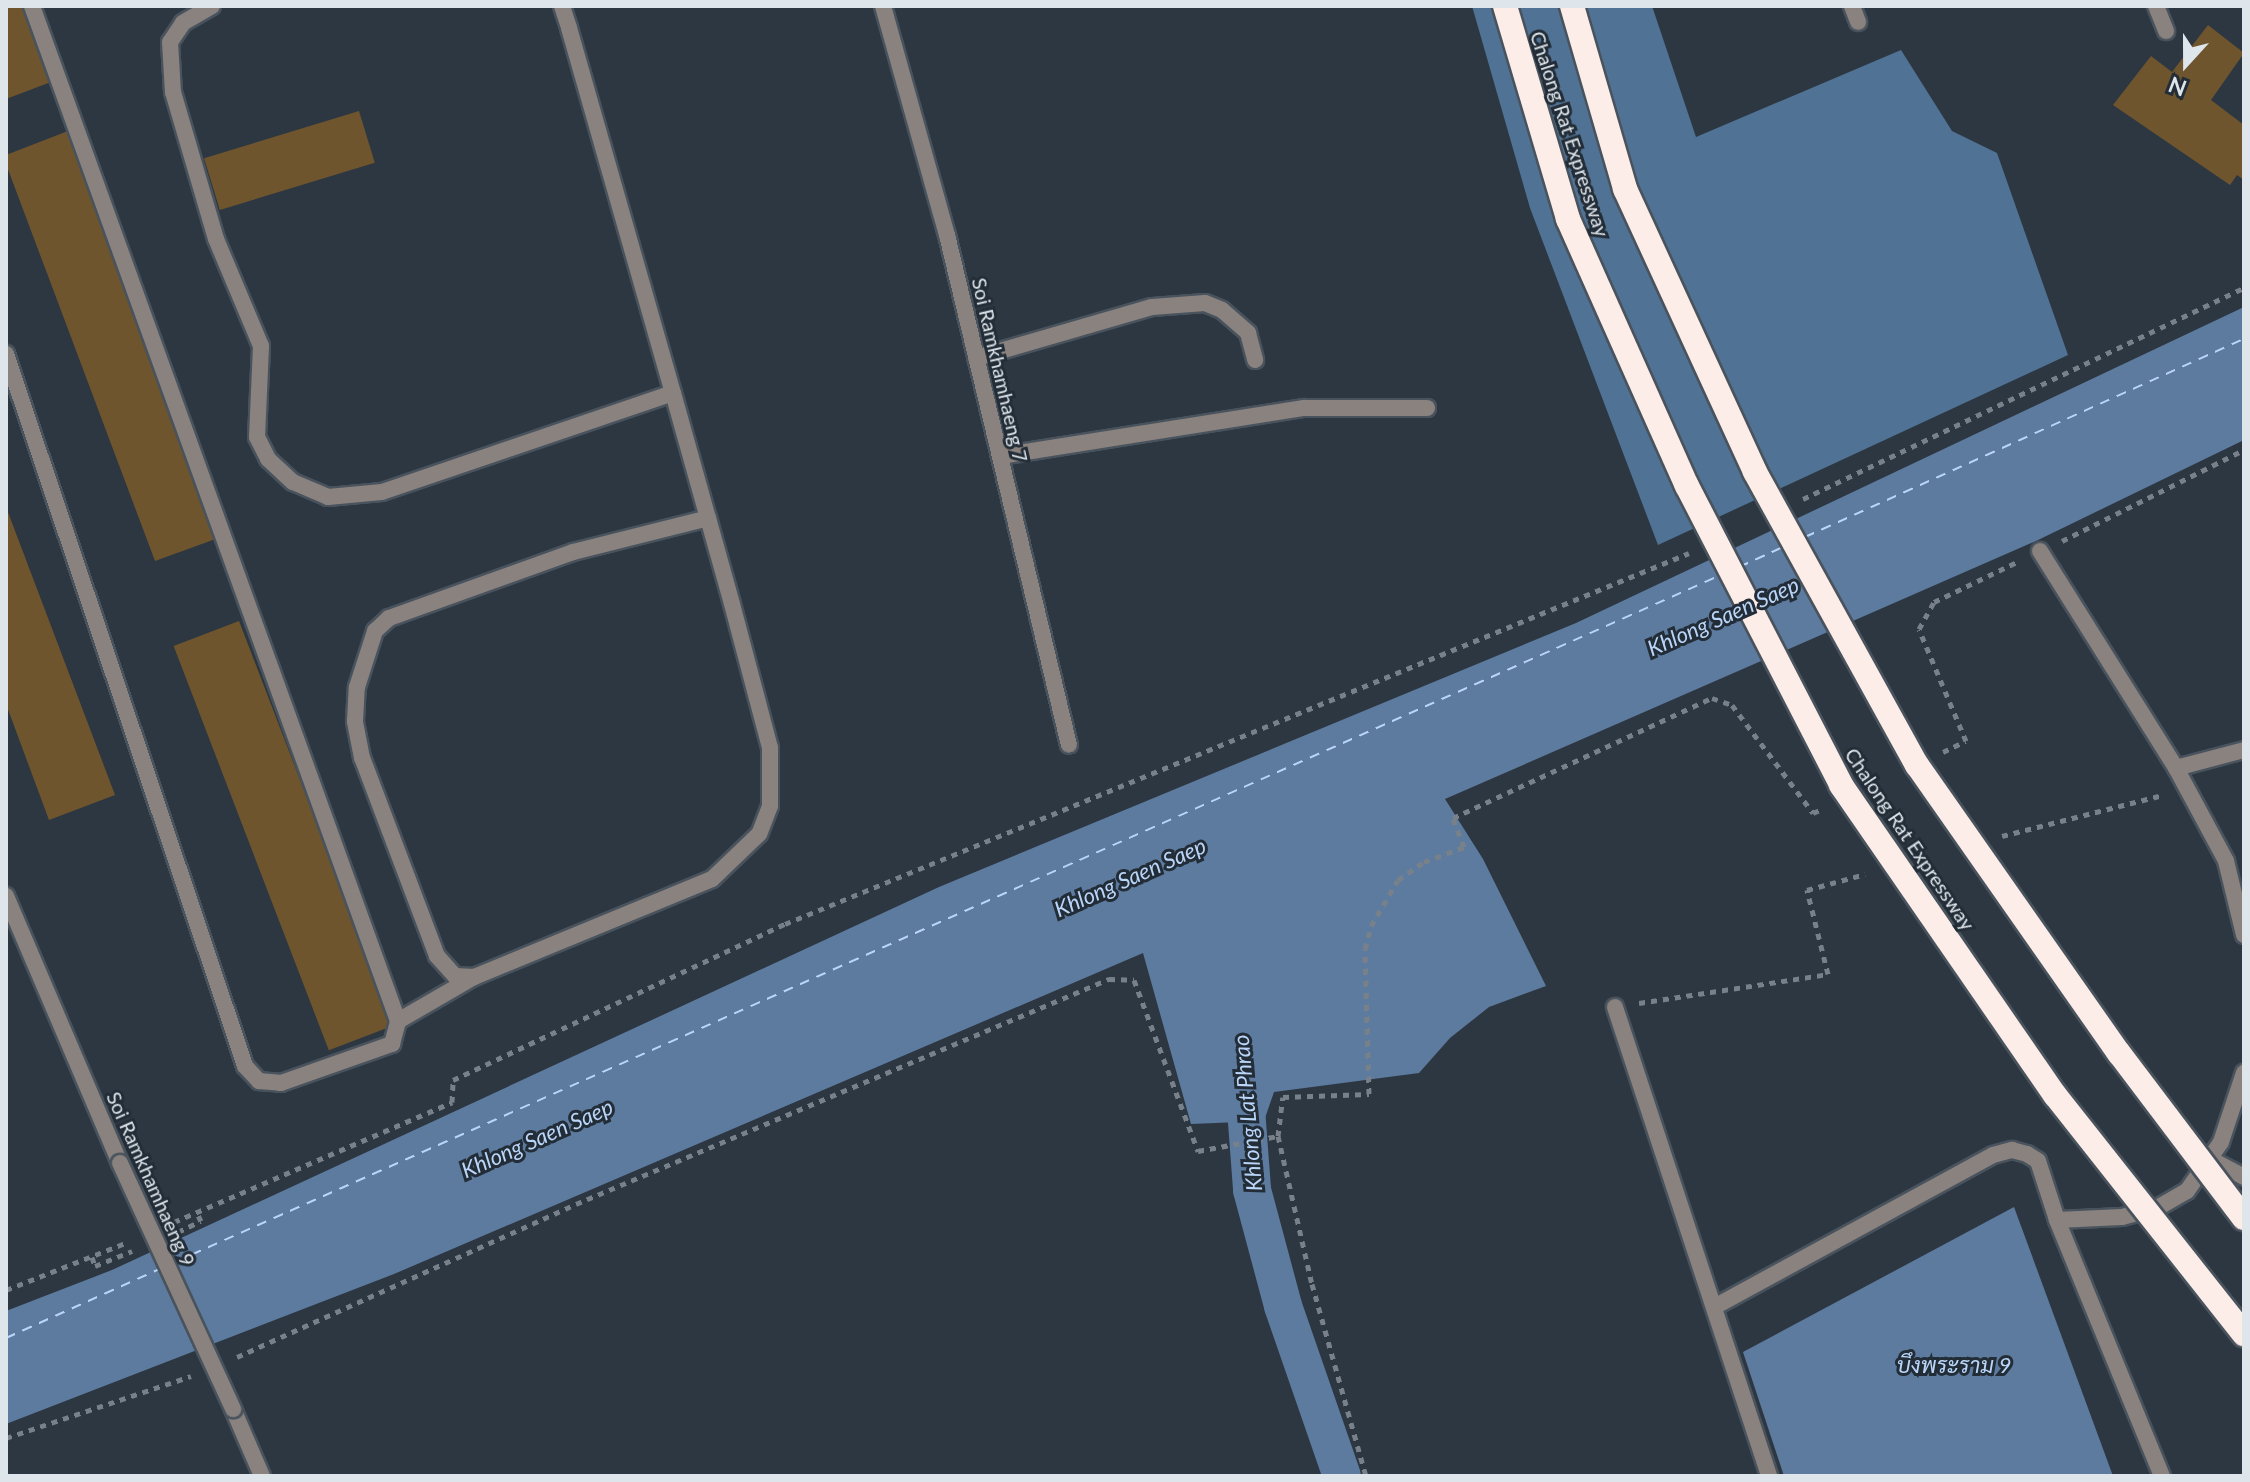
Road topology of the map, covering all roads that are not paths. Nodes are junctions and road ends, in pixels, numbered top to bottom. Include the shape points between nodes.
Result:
1 (32, 6) edge
2 (212, 6) edge
3 (562, 6) edge
4 (883, 6) edge
5 (1505, 6) edge
6 (1572, 6) edge
7 (2156, 6) edge
8 (2166, 31) dead end
9 (6, 354) edge
10 (976, 358) junction
11 (1255, 360) dead end
12 (673, 393) junction
13 (1427, 408) dead end
14 (1000, 456) junction
15 (708, 518) junction
16 (2040, 551) road end
17 (1069, 745) dead end
18 (2244, 750) edge
19 (2176, 768) junction
20 (6, 896) edge
21 (2244, 935) edge
22 (474, 977) junction
23 (1615, 1007) dead end
24 (398, 1021) junction
25 (2244, 1073) edge
26 (2212, 1160) junction
27 (2244, 1177) edge
28 (2244, 1218) edge
29 (2057, 1220) junction
30 (1716, 1306) junction
31 (2244, 1334) edge
32 (262, 1476) edge
33 (1769, 1476) edge
34 (2162, 1476) edge

1 - 24 street
2 - 12 street via 183,23 170,42 173,92 216,239 261,346 257,437 268,459 293,482 328,497 382,492
3 - 12 street
4 - 10 street, Soi Ramkhamhaeng 7
5 - 31 highway, Chalong Rat Expressway, bridge via 1568,219 1687,486 1841,785 2055,1095
6 - 28 highway, Chalong Rat Expressway, bridge via 1625,189 1755,472 1901,737 2119,1053
7 - 8 street
9 - 24 street via 245,1066 259,1081 281,1083 392,1044
10 - 11 street via 1152,307 1205,303 1248,333
10 - 14 street, Soi Ramkhamhaeng 7
12 - 15 street
13 - 14 street via 1304,408
14 - 17 street, Soi Ramkhamhaeng 7
15 - 22 street via 770,748 770,806 759,834 712,879
15 - 22 street via 573,552 389,618 375,631 357,687 355,721 362,758 441,965 455,976
16 - 19 street
18 - 19 street
19 - 21 street via 2226,861
20 - 32 street, Soi Ramkhamhaeng 9, bridge
22 - 24 street
23 - 30 street
25 - 26 street
26 - 27 street
26 - 29 street via 2187,1191 2159,1207 2122,1217
29 - 30 street via 2038,1161 2005,1151
29 - 34 street
30 - 33 street

